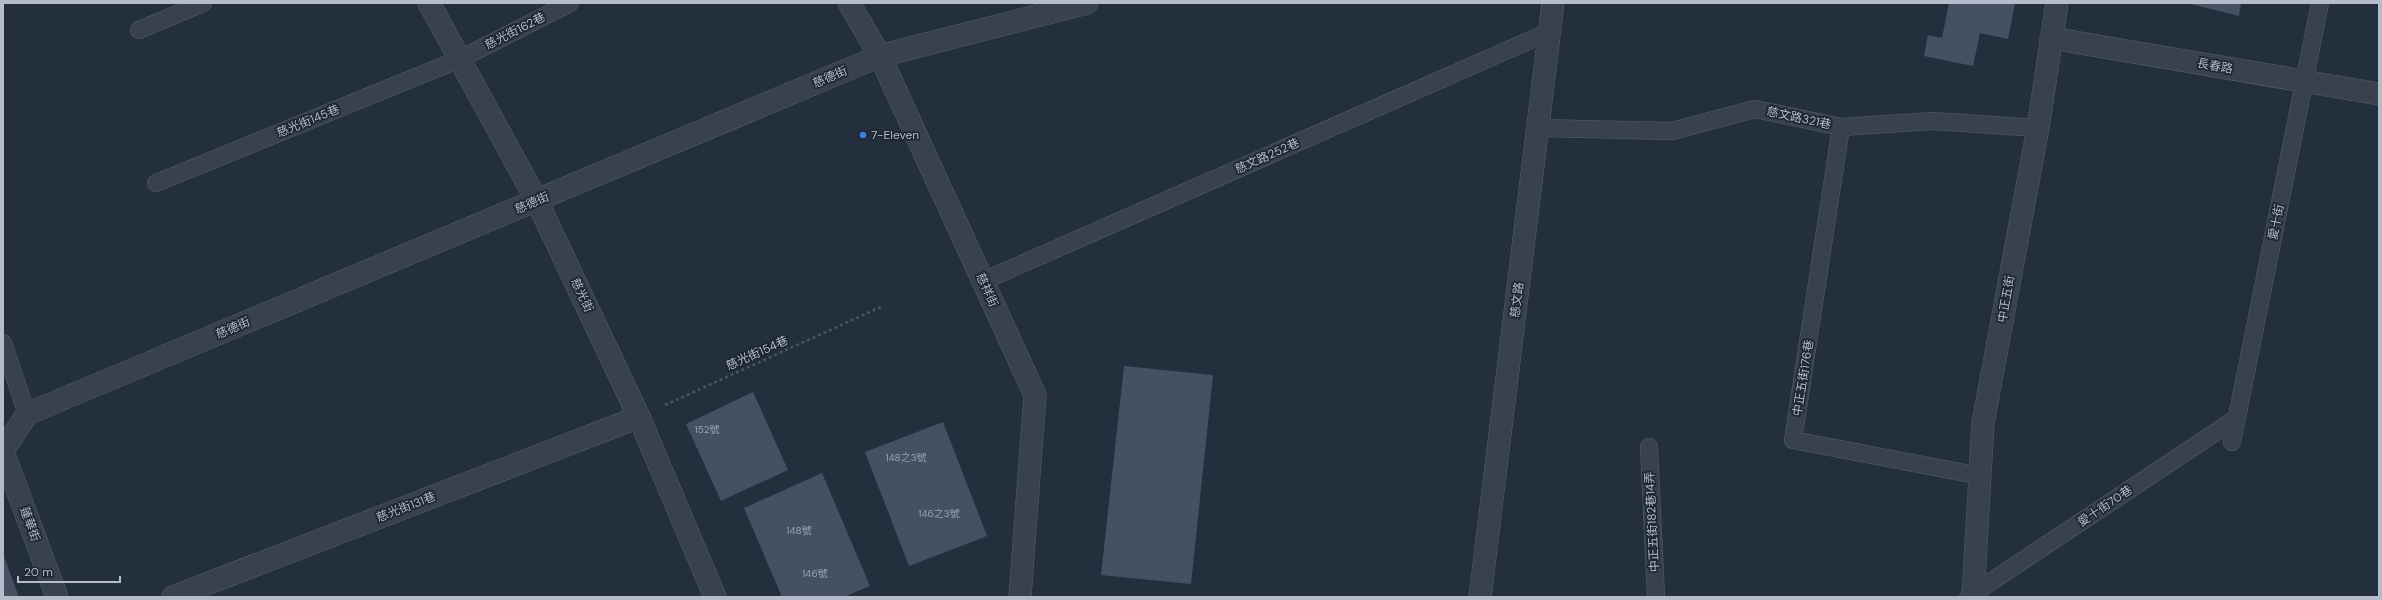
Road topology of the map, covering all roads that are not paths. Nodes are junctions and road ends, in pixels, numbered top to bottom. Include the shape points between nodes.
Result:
1 (203, 3) edge
2 (429, 3) edge
3 (570, 3) edge
4 (849, 3) edge
5 (1087, 3) edge
6 (1553, 3) edge
7 (2057, 3) edge
8 (2320, 3) edge
9 (139, 30) dead end
10 (1551, 31) junction
11 (2051, 38) junction
12 (880, 56) junction
13 (460, 59) junction
14 (2305, 81) junction
15 (2379, 94) edge
16 (1841, 127) junction
17 (1538, 128) junction
18 (2038, 128) junction
19 (156, 183) dead end
20 (537, 201) junction
21 (983, 281) junction
22 (3, 343) edge
23 (27, 414) junction
24 (639, 416) junction
25 (2236, 418) junction
26 (2232, 442) dead end
27 (1649, 447) dead end
28 (3, 452) edge
29 (1981, 476) junction
30 (1971, 596) edge
31 (57, 597) edge
32 (173, 597) edge
33 (715, 597) edge
34 (1020, 597) edge
35 (1480, 597) edge
36 (1656, 597) edge

1 - 9 lane
2 - 13 street, 慈光街
3 - 13 lane, 慈光街162巷
4 - 12 street, 慈祥街
5 - 12 street, 慈德街
6 - 10 street, 慈文路
7 - 11 street, 中正五街
8 - 14 lane, 愛十街
10 - 17 street, 慈文路
10 - 21 lane, 慈文路252巷
11 - 14 street, 長春路
11 - 18 street, 中正五街
12 - 20 street, 慈德街
12 - 21 street, 慈祥街
13 - 19 lane, 慈光街145巷
13 - 20 street, 慈光街
14 - 15 street, 長春路
14 - 25 lane, 愛十街
16 - 17 lane, 慈文路321巷 via 1756,109 1672,131
16 - 18 lane, 慈文路321巷 via 1933,121
16 - 29 lane, 中正五街176巷 via 1793,440
17 - 35 street, 慈文路
18 - 29 street, 中正五街 via 1983,423
20 - 23 street, 慈德街
20 - 24 street, 慈光街
21 - 34 street, 慈祥街 via 1035,395
22 - 23 lane
23 - 28 street
24 - 32 street, 慈光街131巷
24 - 33 street, 慈光街
25 - 26 lane, 愛十街
25 - 30 lane, 愛十街70巷
27 - 36 lane, 中正五街182巷14弄
28 - 31 street, 蓮華街
29 - 30 street, 中正五街

